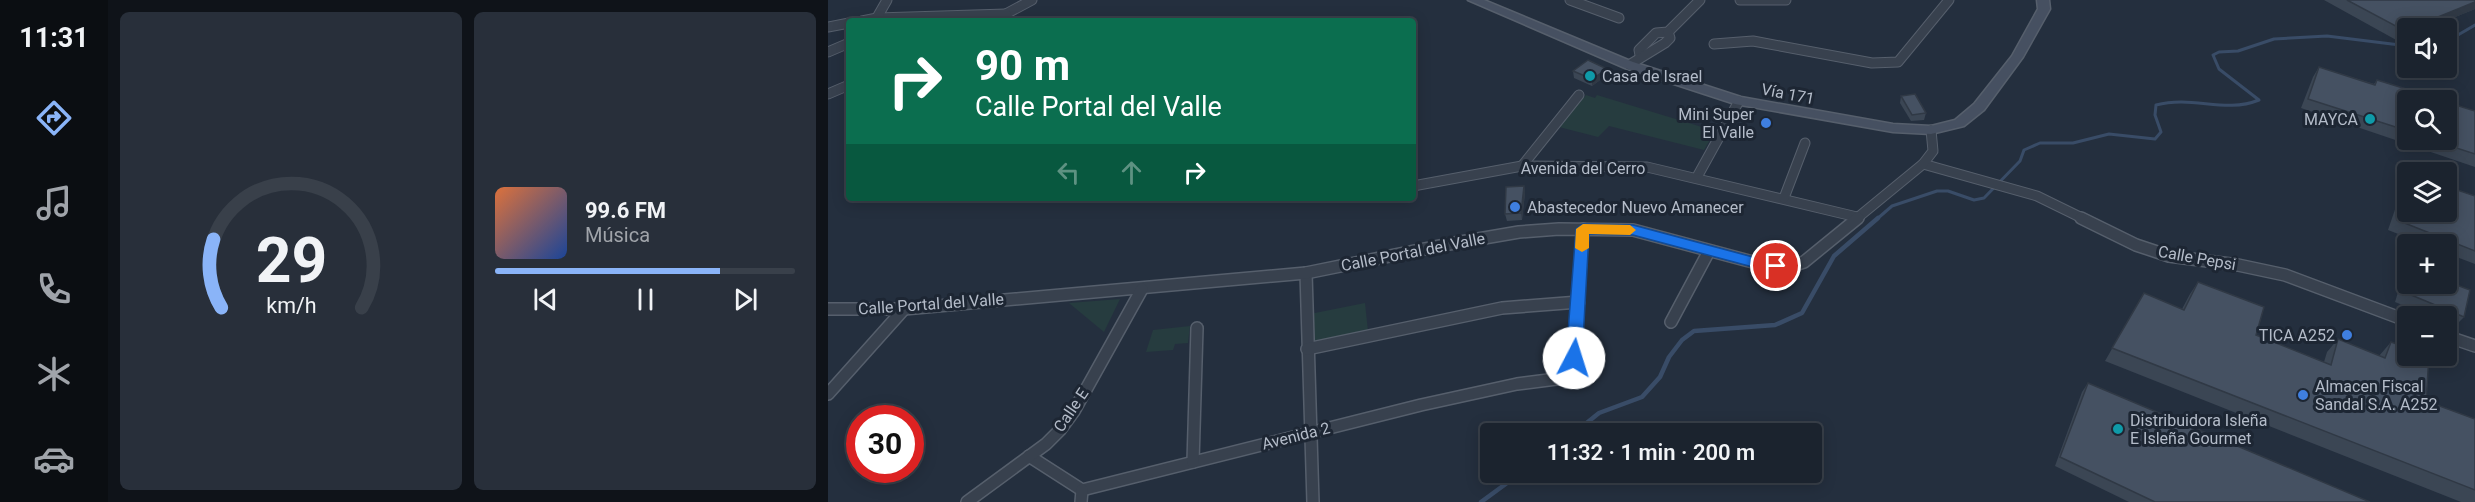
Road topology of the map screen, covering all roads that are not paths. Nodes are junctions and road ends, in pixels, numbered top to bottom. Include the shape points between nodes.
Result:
1 (887, 0) edge
2 (1032, 0) edge
3 (1474, 0) edge
4 (1570, 0) edge
5 (1700, 0) edge
6 (1740, 0) edge
7 (1786, 0) edge
8 (1949, 0) edge
9 (2043, 0) edge
10 (1006, 14) junction
11 (877, 18) edge
12 (919, 18) edge
13 (997, 18) edge
14 (1619, 18) dead end
15 (846, 24) edge
16 (828, 27) edge
17 (1668, 32) junction
18 (846, 44) edge
19 (1714, 44) dead end
20 (828, 52) edge
21 (1640, 55) junction
22 (1629, 65) junction
23 (846, 86) edge
24 (828, 94) edge
25 (1580, 95) dead end
26 (1739, 101) junction
27 (1931, 130) junction
28 (1805, 143) dead end
29 (1923, 164) junction
30 (1522, 166) junction
31 (1697, 177) junction
32 (1416, 185) edge
33 (1784, 198) junction
34 (1857, 217) junction
35 (1583, 229) junction
36 (1709, 251) junction
37 (1306, 273) junction
38 (1142, 289) junction
39 (1579, 302) junction
40 (828, 309) edge
41 (904, 309) junction
42 (2397, 317) edge
43 (1671, 322) dead end
44 (1197, 328) dead end
45 (2457, 340) edge
46 (2475, 346) edge
47 (1306, 349) junction
48 (828, 394) edge
49 (1310, 432) junction
50 (1029, 456) junction
51 (1193, 462) junction
52 (1082, 496) edge
53 (967, 502) edge
54 (1313, 502) edge

1 - 11 street
2 - 10 street
3 - 22 main road, Vía 171
4 - 14 street
5 - 17 street
6 - 7 street
8 - 19 street via 1898,62 1872,63 1753,41
9 - 27 main road, Vía 171 via 2044,9 2017,57 1979,107 1959,123
10 - 12 street
10 - 13 street
15 - 16 street
17 - 21 street via 1656,33 1639,50
17 - 21 street via 1670,38 1664,46
18 - 20 street
21 - 22 street
22 - 26 main road, Vía 171
23 - 24 street
25 - 30 street
26 - 27 main road, Vía 171 via 1861,124
26 - 31 street
27 - 29 street via 1933,151
28 - 33 street
29 - 34 street, Calle Portal del Valle
29 - 42 street, Calle Pepsi via 2037,196 2136,246 2169,256 2285,275
30 - 31 street, Avenida del Cerro via 1636,167
30 - 32 street, Avenida del Cerro
31 - 33 street, Avenida del Cerro
33 - 34 street, Avenida del Cerro
34 - 36 street, Calle Portal del Valle via 1804,262 1788,267
35 - 36 street, Calle Portal del Valle via 1633,230
35 - 37 street, Calle Portal del Valle via 1519,232
35 - 39 street
36 - 43 street
37 - 38 street, Calle Portal del Valle
37 - 47 street
38 - 41 street, Calle Portal del Valle
38 - 50 street, Calle E via 1074,411 1060,430
39 - 47 street via 1502,308
39 - 49 street, Avenida 2 via 1572,377 1517,384
40 - 41 street, Calle Portal del Valle
41 - 48 street
44 - 51 street
45 - 46 street
47 - 49 street
49 - 51 street, Avenida 2
49 - 54 street
50 - 52 street, Avenida 2
50 - 53 street, Calle E
51 - 52 street, Avenida 2

